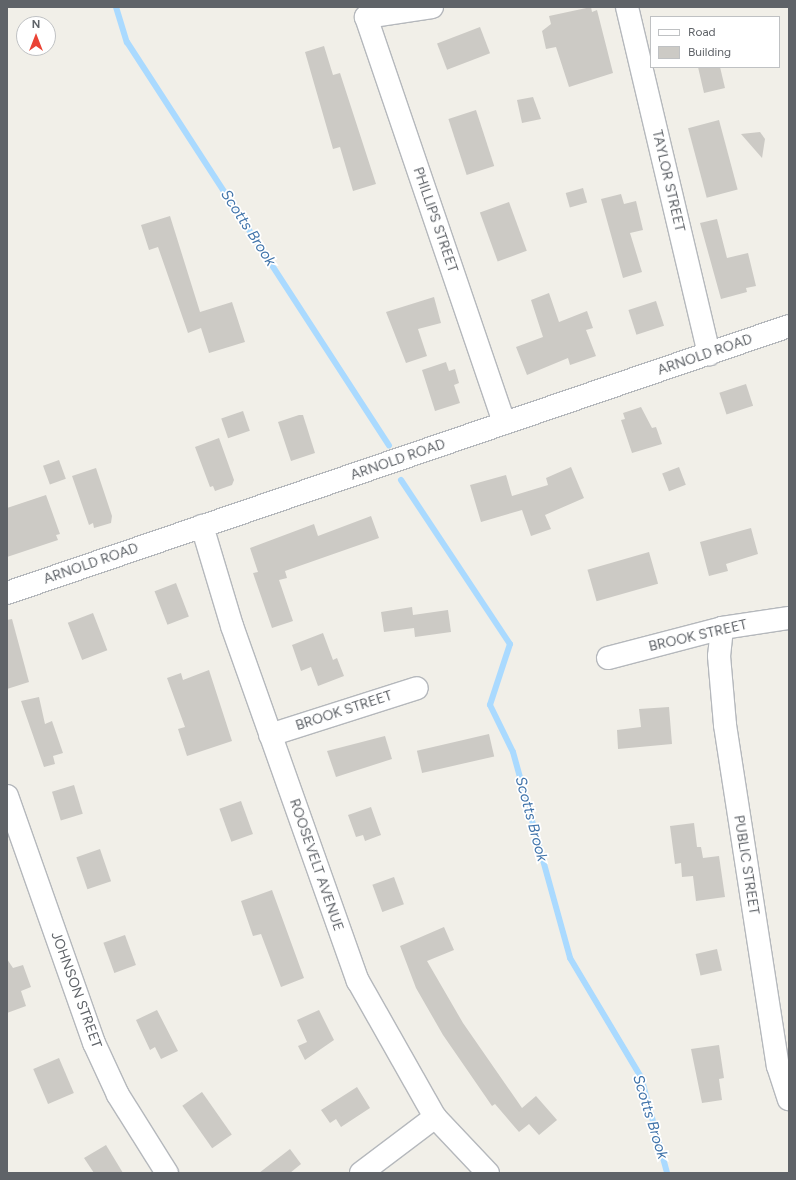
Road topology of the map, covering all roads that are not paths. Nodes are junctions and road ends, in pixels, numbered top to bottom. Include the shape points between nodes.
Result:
1 (432, 7) edge
2 (627, 7) edge
3 (789, 326) edge
4 (709, 354) junction
5 (504, 423) junction
6 (202, 526) junction
7 (7, 593) edge
8 (789, 618) edge
9 (722, 628) junction
10 (608, 658) dead end
11 (417, 688) dead end
12 (270, 735) junction
13 (7, 796) edge
14 (789, 1099) edge
15 (435, 1117) junction
16 (167, 1173) edge
17 (361, 1173) edge
18 (488, 1173) edge

1 - 5 street, PHILLIPS STREET via 366,17
2 - 4 street, TAYLOR STREET
3 - 4 street, ARNOLD ROAD
4 - 5 street, ARNOLD ROAD
5 - 6 street, ARNOLD ROAD
6 - 7 street, ARNOLD ROAD
6 - 12 street, ROOSEVELT AVENUE
8 - 9 street, BROOK STREET
9 - 10 street, BROOK STREET
9 - 14 street, PUBLIC STREET via 719,656 726,732 778,1066
11 - 12 street, BROOK STREET
12 - 15 street, ROOSEVELT AVENUE via 358,981
13 - 16 street, JOHNSON STREET via 94,1042 118,1096
15 - 17 street
15 - 18 street, ROOSEVELT AVENUE

